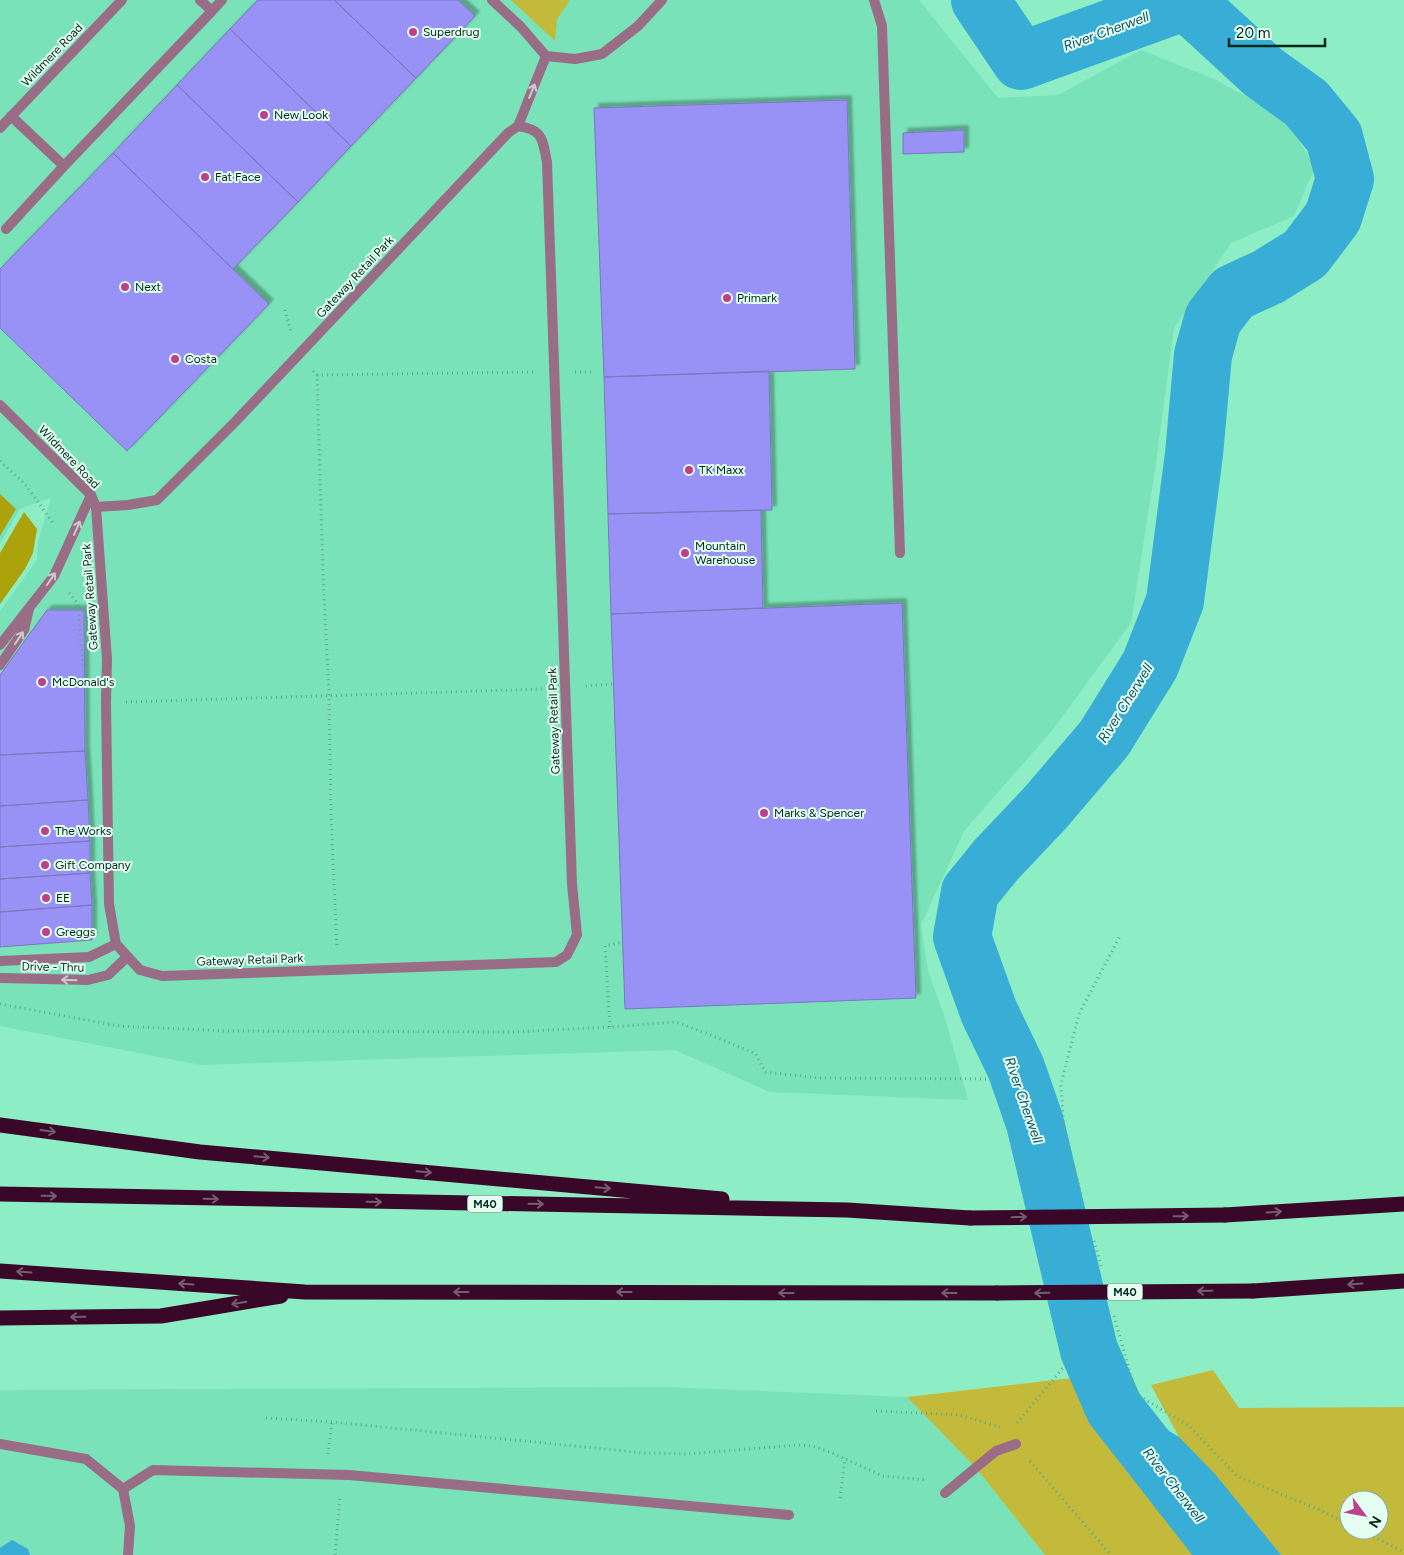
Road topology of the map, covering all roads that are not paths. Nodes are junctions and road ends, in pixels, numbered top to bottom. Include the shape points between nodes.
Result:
1 (122, 0) edge
2 (200, 0) edge
3 (222, 0) edge
4 (492, 0) edge
5 (662, 0) edge
6 (874, 0) edge
7 (212, 10) junction
8 (546, 56) junction
9 (11, 116) junction
10 (518, 126) junction
11 (0, 128) edge
12 (64, 166) junction
13 (6, 228) dead end
14 (0, 405) edge
15 (91, 495) junction
16 (96, 507) junction
17 (900, 553) dead end
18 (30, 607) junction
19 (0, 645) edge
20 (0, 665) edge
21 (116, 944) junction
22 (127, 957) junction
23 (0, 961) edge
24 (0, 978) edge
25 (0, 1125) edge
26 (0, 1194) edge
27 (1404, 1204) edge
28 (847, 1210) junction
29 (0, 1271) edge
30 (1404, 1281) edge
31 (305, 1292) junction
32 (0, 1318) edge
33 (0, 1444) edge
34 (1016, 1444) road end
35 (123, 1489) junction
36 (945, 1493) dead end
37 (789, 1515) dead end
38 (128, 1555) edge

1 - 9 street, Wildmere Road
2 - 7 street
3 - 7 street
4 - 8 street
5 - 8 street via 638,26 602,54 575,59
6 - 17 street via 882,26
7 - 12 street
10 -> 8 street
9 - 11 street, Wildmere Road
9 - 12 street
10 - 16 street, Gateway Retail Park via 236,422 157,500
10 - 22 street, Gateway Retail Park via 531,128 541,136 547,162 572,884 577,935 567,955 556,962 162,976 140,970
12 - 13 street
14 - 15 street, Wildmere Road
15 - 16 street, Wildmere Road
18 -> 15 street via 54,576
16 - 21 street, Gateway Retail Park via 107,659 109,904
18 - 19 street
20 -> 18 street via 24,630
21 - 22 street, Gateway Retail Park
21 - 23 street via 89,957
22 -> 24 street, Drive - Thru via 108,975 88,980
25 -> 28 highway, M40 via 200,1152
26 -> 28 highway, M40
28 -> 27 highway, M40, bridge via 970,1218 1225,1215
31 -> 29 highway, M40
30 -> 31 highway, M40, bridge via 1253,1291
31 -> 32 highway, M40 via 161,1316
33 - 35 street via 86,1459
34 - 36 street via 996,1451
35 - 37 street via 153,1470 349,1475
35 - 38 street via 130,1526

